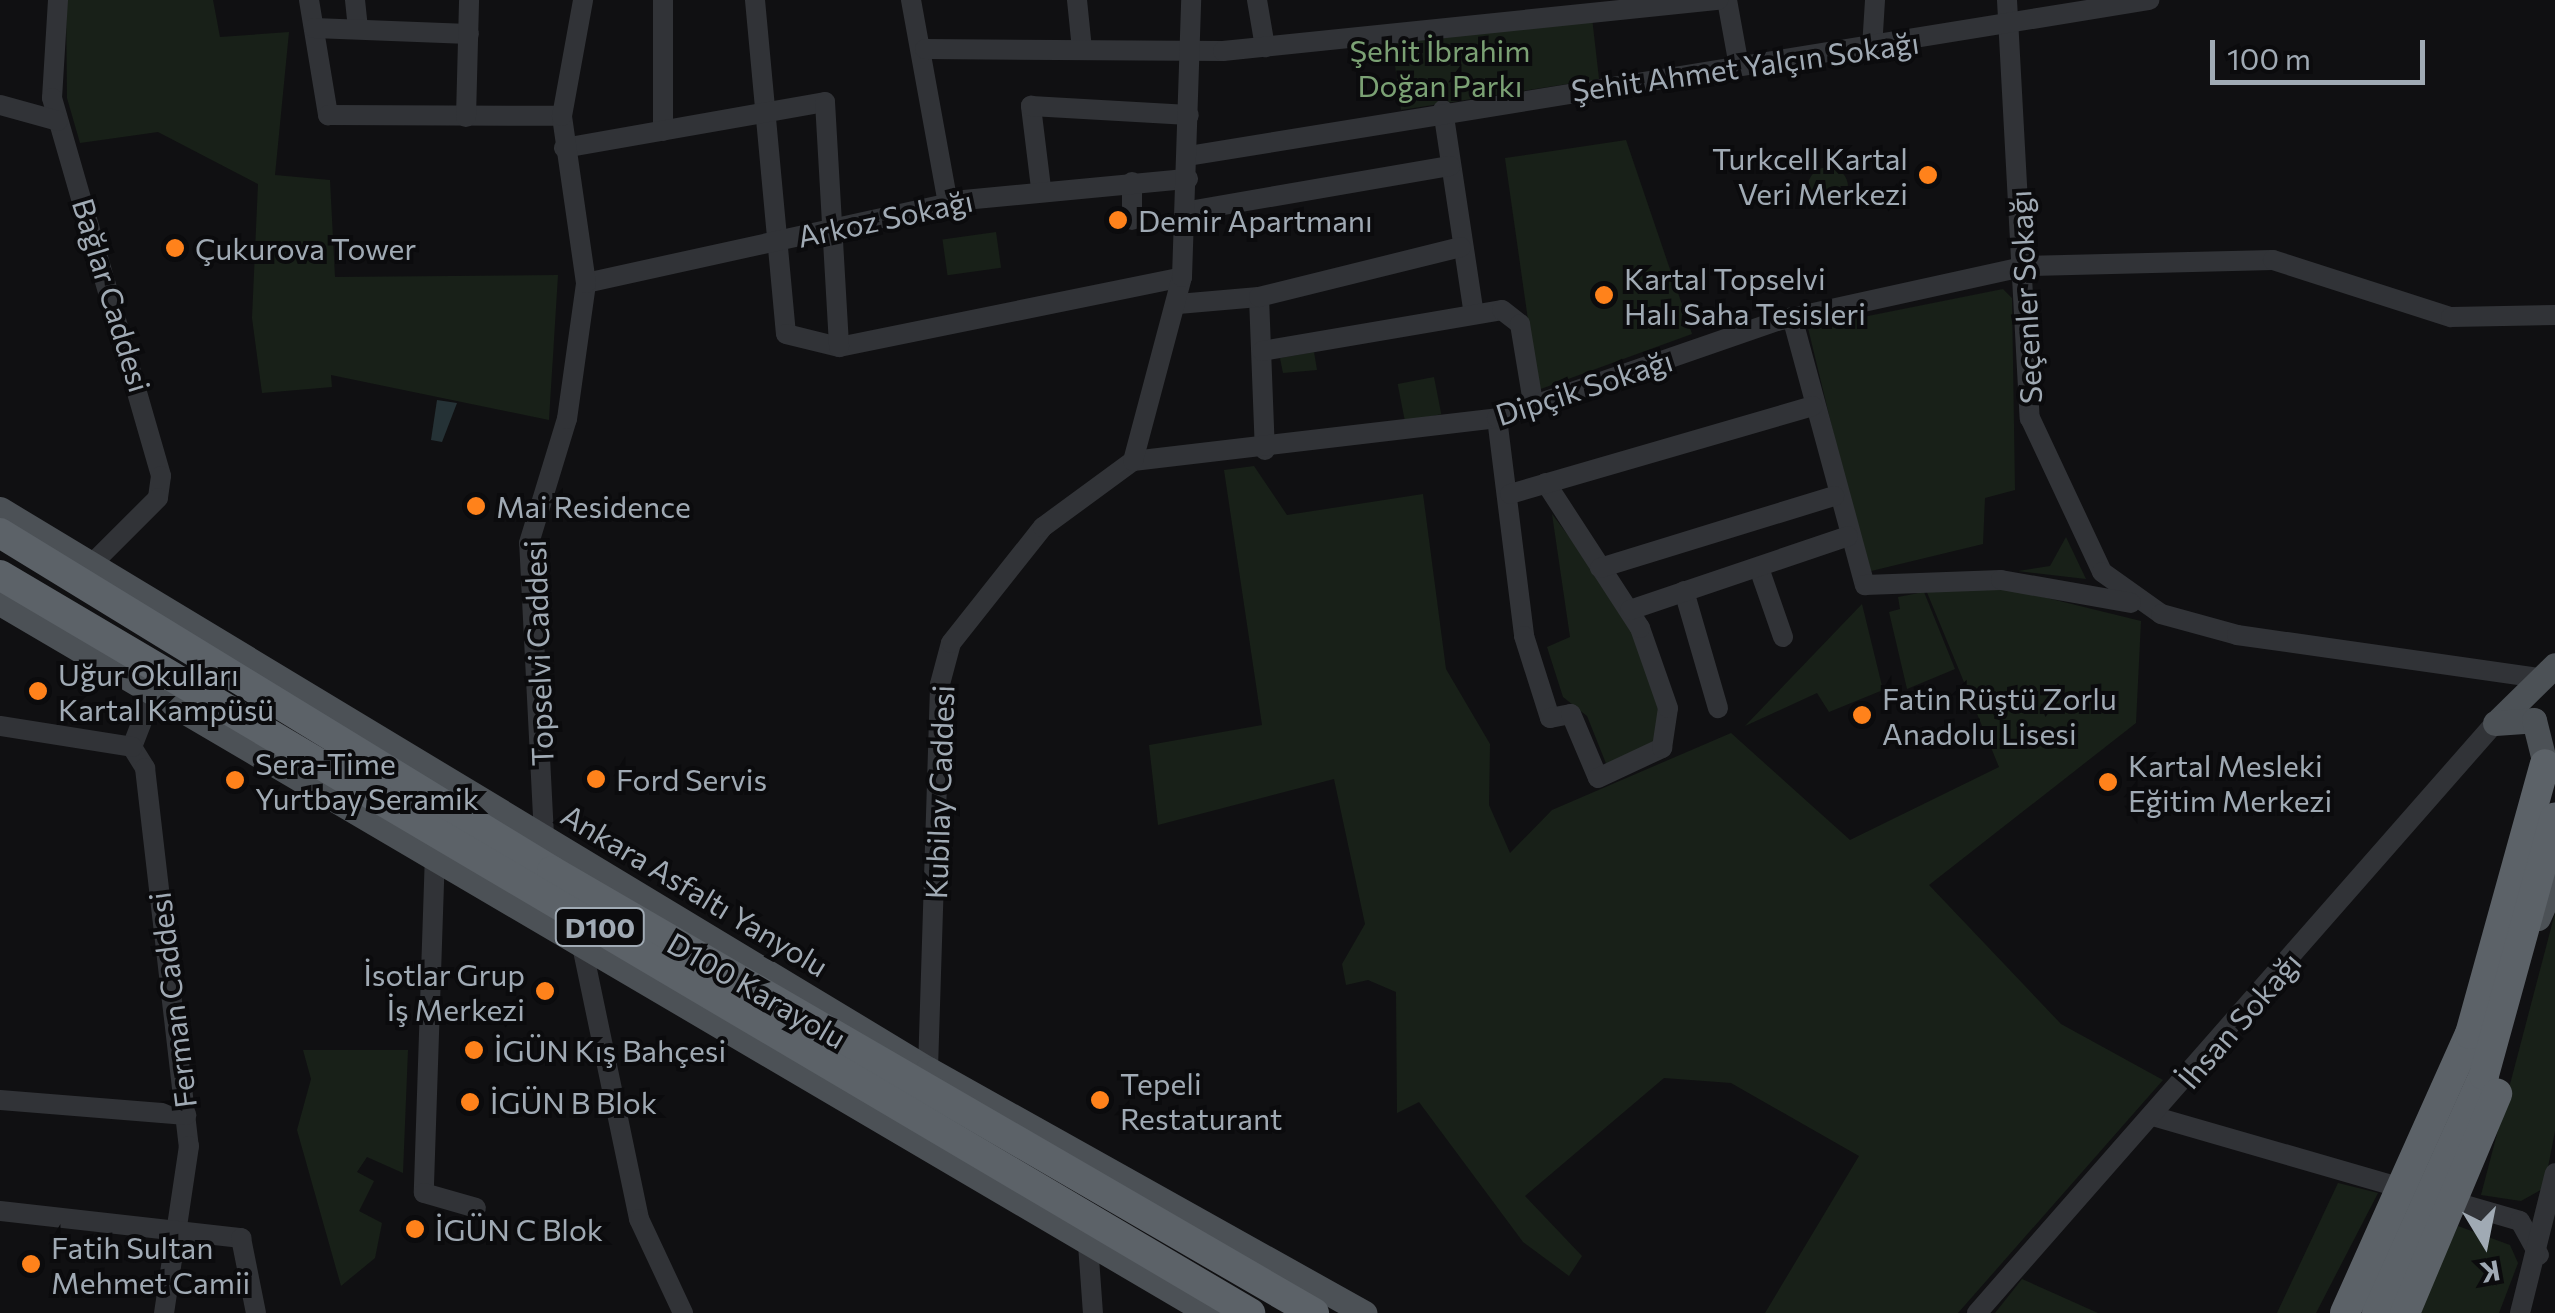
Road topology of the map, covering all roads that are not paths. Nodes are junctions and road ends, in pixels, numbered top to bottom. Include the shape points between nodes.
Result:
1 (58, 0) edge
2 (309, 0) edge
3 (356, 0) edge
4 (470, 0) edge
5 (584, 0) edge
6 (664, 0) edge
7 (756, 0) edge
8 (909, 0) edge
9 (1078, 0) edge
10 (1191, 0) edge
11 (1256, 0) edge
12 (1718, 0) edge
13 (1727, 0) edge
14 (1875, 0) edge
15 (2007, 0) edge
16 (2149, 0) edge
17 (1638, 5) edge
18 (1541, 6) edge
19 (314, 28) junction
20 (358, 29) junction
21 (2008, 30) junction
22 (469, 34) junction
23 (1266, 47) junction
24 (925, 48) junction
25 (1872, 48) junction
26 (1082, 49) junction
27 (1190, 51) junction
28 (1739, 66) junction
29 (0, 105) edge
30 (1443, 110) junction
31 (768, 112) junction
32 (466, 116) junction
33 (562, 116) junction
34 (1189, 116) junction
35 (58, 121) junction
36 (663, 131) junction
37 (564, 148) junction
38 (1188, 156) junction
39 (1450, 166) junction
40 (1188, 179) junction
41 (1132, 182) junction
42 (1040, 188) junction
43 (948, 203) junction
44 (1189, 212) junction
45 (1132, 220) dead end
46 (833, 226) junction
47 (778, 240) junction
48 (1461, 247) junction
49 (2027, 266) junction
50 (1182, 277) junction
51 (586, 284) junction
52 (1259, 297) junction
53 (1178, 304) junction
54 (1474, 314) junction
55 (2555, 316) edge
56 (1792, 318) junction
57 (840, 347) junction
58 (1262, 352) junction
59 (1812, 406) junction
60 (1534, 409) junction
61 (1496, 418) junction
62 (1265, 450) junction
63 (1133, 461) junction
64 (1546, 483) junction
65 (1510, 494) junction
66 (1834, 496) junction
67 (0, 510) edge
68 (0, 534) edge
69 (1848, 536) junction
70 (92, 565) junction
71 (1600, 568) junction
72 (1759, 568) junction
73 (0, 575) edge
74 (1684, 591) junction
75 (0, 603) edge
76 (1630, 610) junction
77 (2161, 614) junction
78 (1783, 637) dead end
79 (2547, 671) edge
80 (154, 693) junction
81 (1718, 708) dead end
82 (2495, 724) junction
83 (0, 726) edge
84 (132, 748) junction
85 (2550, 750) edge
86 (2555, 818) edge
87 (544, 836) junction
88 (435, 853) junction
89 (2555, 880) edge
90 (580, 941) junction
91 (2516, 963) junction
92 (918, 1064) junction
93 (0, 1100) edge
94 (186, 1115) junction
95 (2156, 1117) junction
96 (1005, 1134) junction
97 (2444, 1171) junction
98 (2554, 1180) edge
99 (1016, 1194) junction
100 (476, 1208) dead end
101 (0, 1212) edge
102 (2502, 1216) junction
103 (2420, 1222) junction
104 (172, 1226) junction
105 (1088, 1244) junction
106 (2539, 1255) junction
107 (1197, 1282) junction
108 (164, 1313) edge
109 (256, 1313) edge
110 (682, 1313) edge
111 (1093, 1313) edge
112 (1208, 1313) edge
113 (1250, 1313) edge
114 (1314, 1313) edge
115 (1364, 1313) edge
116 (1977, 1313) edge
117 (2345, 1313) edge
118 (2377, 1313) edge
119 (2405, 1313) edge
120 (2520, 1313) edge

1 - 35 street, Bağlar Caddesi
2 - 19 street
3 - 20 street
4 - 22 street
5 - 33 street, Topselvi Caddesi
6 - 36 street
7 - 31 street
8 - 24 street
9 - 26 street
10 - 27 street
11 - 23 street
12 - 17 street
13 - 28 street
14 - 25 street
15 - 21 street, Seçenler Sokağı
16 - 21 street, Şehit Ahmet Yalçın Sokağı
17 - 18 street
18 - 23 street
19 - 20 street
19 - 32 street via 328,115
20 - 22 street
21 - 25 street, Şehit Ahmet Yalçın Sokağı
21 - 49 street, Seçenler Sokağı
22 - 32 street
23 - 27 street
24 - 26 street
24 - 43 street
25 - 28 street, Şehit Ahmet Yalçın Sokağı
26 - 27 street
27 - 34 street
28 - 30 street, Şehit Ahmet Yalçın Sokağı
29 - 35 street
30 - 38 street, Şehit Ahmet Yalçın Sokağı
30 - 39 street
31 - 36 street
31 - 46 street via 825,102
31 - 47 street
32 - 33 street
33 - 37 street, Topselvi Caddesi
34 - 38 street
34 - 42 street via 1031,106
35 - 70 street, Bağlar Caddesi via 161,476 158,498
36 - 37 street
37 - 51 street, Topselvi Caddesi
38 - 40 street
39 - 44 street
39 - 48 street
40 - 41 street, Arkoz Sokağı
40 - 44 street
41 - 42 street, Arkoz Sokağı
41 - 45 street
42 - 43 street, Arkoz Sokağı
43 - 46 street, Arkoz Sokağı
44 - 50 street
46 - 47 street, Arkoz Sokağı
46 - 57 street
47 - 51 street, Arkoz Sokağı
47 - 57 street via 786,334
48 - 52 street
48 - 54 street
49 - 55 street, Dipçik Sokağı via 2273,260 2450,317
49 - 56 street, Dipçik Sokağı
49 - 77 street, Seçenler Sokağı via 2030,418 2102,572
50 - 53 street
50 - 57 street
51 - 87 street, Topselvi Caddesi via 567,419 528,544
52 - 53 street
52 - 58 street
53 - 63 street
54 - 58 street
54 - 60 street via 1517,317
56 - 59 street
56 - 60 street, Dipçik Sokağı
58 - 62 street
59 - 64 street
59 - 66 street
60 - 61 street, Dipçik Sokağı
61 - 62 street, Dipçik Sokağı
61 - 65 street
62 - 63 street, Dipçik Sokağı
63 - 92 street, Kubilay Caddesi via 1043,527 951,643 940,684
64 - 65 street
64 - 71 street
65 - 76 street via 1530,653 1550,718 1571,714 1598,778 1662,748 1668,708
66 - 69 street
66 - 71 street
67 - 70 main road, Ankara Asfaltı Yanyolu
68 - 96 highway, D100 Karayolu / D100 via 552,872
69 - 72 street
69 - 77 street via 1865,585 2001,580 2110,596
70 - 87 main road, Ankara Asfaltı Yanyolu
71 - 76 street
72 - 74 street
72 - 78 street
73 - 107 highway, D100 Karayolu / D100
74 - 76 street
74 - 81 street
75 - 80 main road
77 - 79 street, Seçenler Sokağı via 2236,634
79 - 82 main road
80 - 84 street
80 - 88 main road
82 - 85 main road via 2534,720
82 - 95 street, İhsan Sokağı
83 - 84 street
84 - 94 street, Ferman Caddesi via 144,768
85 - 97 highway via 2480,1001
86 - 91 highway
87 - 92 main road, Ankara Asfaltı Yanyolu
88 - 90 main road
88 - 100 street via 424,1193
89 - 91 main road
90 - 99 main road
90 - 110 street via 639,1219
91 - 97 highway
92 - 96 highway
92 - 115 main road, Ankara Asfaltı Yanyolu
93 - 94 street
94 - 104 street, Ferman Caddesi
95 - 102 street
95 - 116 street, İhsan Sokağı
96 - 114 highway, D100 Karayolu / D100
97 - 103 highway
97 - 103 highway
98 - 102 street via 2532,1212
98 - 106 street
99 - 105 main road
99 - 107 highway, D100
101 - 104 street
102 - 106 street via 2530,1230
103 - 117 highway
103 - 118 highway
103 - 119 highway
104 - 108 street, Ferman Caddesi
104 - 109 street via 241,1238
105 - 111 street
105 - 112 main road
106 - 120 street
107 - 113 highway, D100 Karayolu / D100

